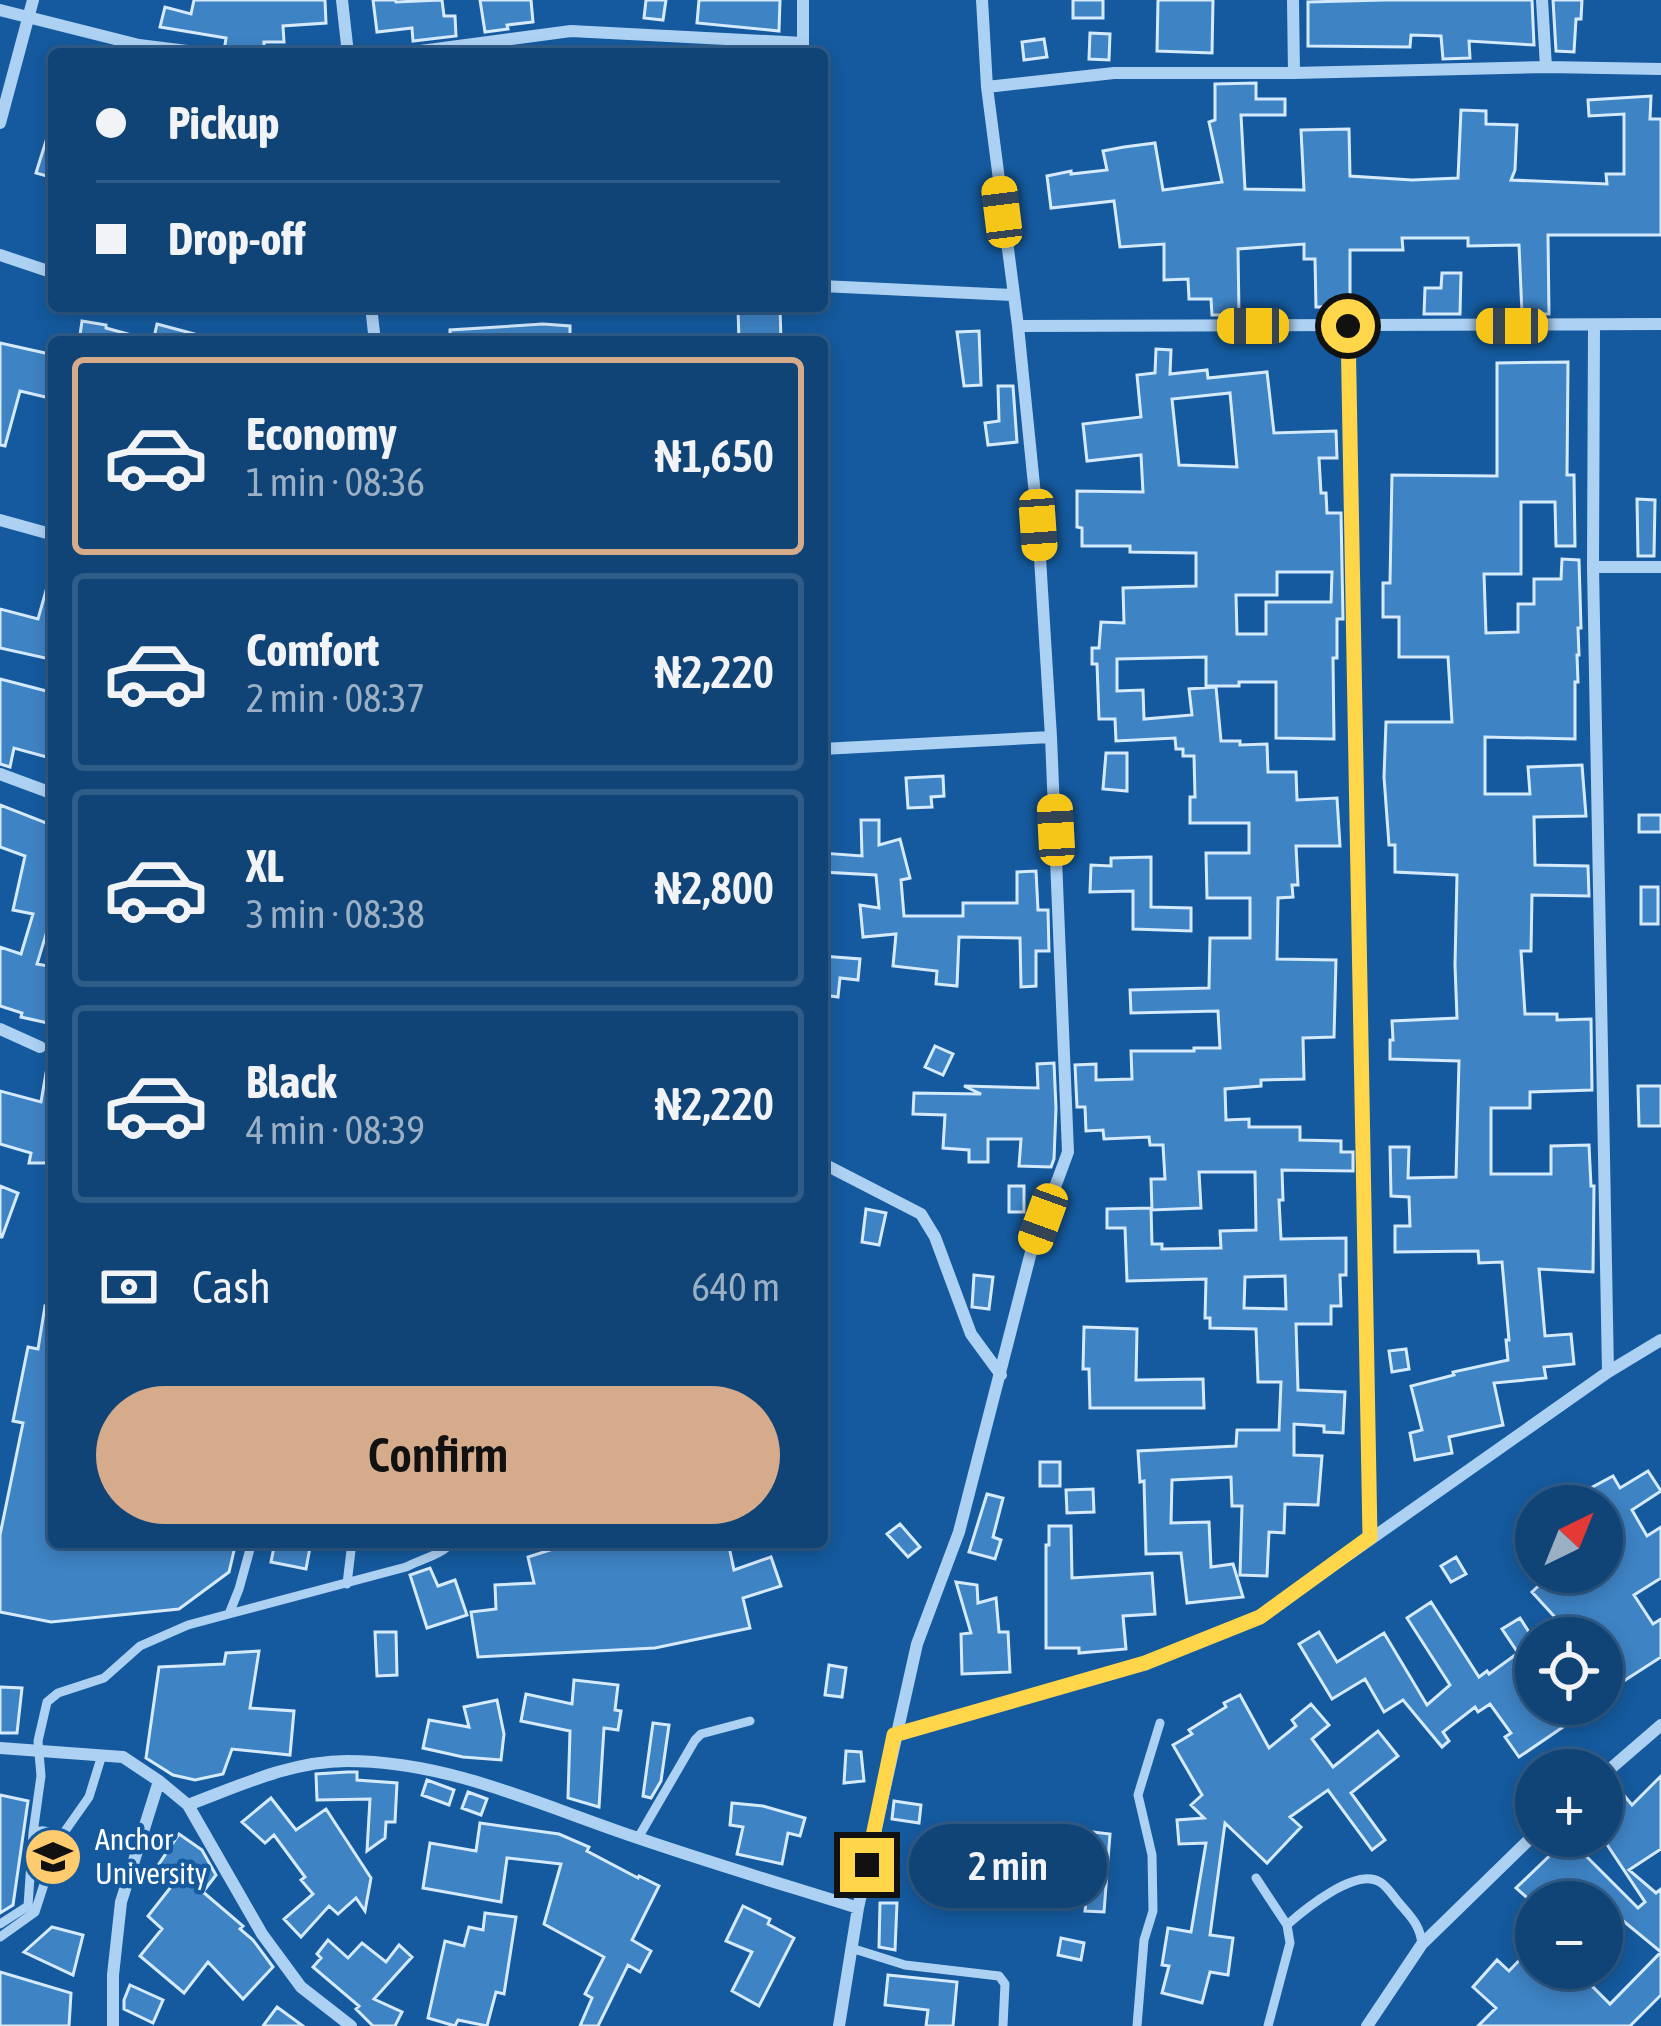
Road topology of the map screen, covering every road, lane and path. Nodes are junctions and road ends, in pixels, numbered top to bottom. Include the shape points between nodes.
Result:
1 (33, 0) edge
2 (342, 0) edge
3 (803, 0) edge
4 (982, 0) edge
5 (1293, 0) edge
6 (1542, 0) edge
7 (0, 10) edge
8 (28, 17) junction
9 (163, 48) edge
10 (347, 48) edge
11 (443, 48) edge
12 (790, 48) edge
13 (803, 48) edge
14 (1546, 67) junction
15 (1661, 69) edge
16 (1294, 73) junction
17 (987, 87) junction
18 (0, 123) edge
19 (0, 255) edge
20 (48, 271) edge
21 (828, 286) edge
22 (1012, 295) junction
23 (1661, 324) edge
24 (1018, 326) junction
25 (1348, 326) junction
26 (1594, 326) junction
27 (0, 520) edge
28 (48, 533) edge
29 (1593, 567) junction
30 (1661, 568) edge
31 (1051, 737) junction
32 (828, 749) edge
33 (0, 774) edge
34 (48, 792) edge
35 (0, 1029) edge
36 (40, 1047) dead end
37 (828, 1166) edge
38 (1661, 1340) edge
39 (1609, 1372) junction
40 (1001, 1375) junction
41 (1370, 1537) junction
42 (250, 1548) edge
43 (351, 1548) edge
44 (447, 1548) edge
45 (347, 1583) junction
46 (229, 1614) junction
47 (750, 1721) dead end
48 (1160, 1723) dead end
49 (1661, 1725) edge
50 (894, 1735) junction
51 (0, 1748) edge
52 (39, 1752) junction
53 (102, 1755) junction
54 (1623, 1758) edge
55 (159, 1781) junction
56 (188, 1805) junction
57 (33, 1833) junction
58 (638, 1838) junction
59 (58, 1840) junction
60 (1515, 1853) edge
61 (1256, 1878) dead end
62 (858, 1908) junction
63 (0, 1924) edge
64 (1287, 1924) junction
65 (0, 1937) edge
66 (1422, 1944) junction
67 (851, 1948) junction
68 (112, 2026) edge
69 (351, 2026) edge
70 (838, 2026) edge
71 (1003, 2026) edge
72 (1137, 2026) edge
73 (1268, 2026) edge
74 (1367, 2026) edge

1 - 8 street
2 - 10 street
3 - 13 street
4 - 17 street
5 - 16 street
6 - 14 street
7 - 8 street
8 - 9 street
8 - 18 street
11 - 12 street via 571,31
14 - 15 street
14 - 16 street
16 - 17 street via 1114,73
17 - 22 street
19 - 20 street
21 - 22 street
22 - 24 street
23 - 26 street
24 - 25 street
24 - 31 street
25 - 26 street
25 - 41 street
26 - 29 street
27 - 28 street
29 - 30 street
29 - 39 street
31 - 32 street
31 - 40 street via 1068,1152 1031,1252
33 - 34 street
35 - 36 street
37 - 40 street via 921,1214 971,1334
38 - 39 street
39 - 41 street
40 - 50 street
41 - 50 street via 1260,1617 1145,1663
42 - 46 lane
43 - 45 lane
44 - 45 lane
45 - 46 lane
46 - 52 lane via 140,1646 104,1678 58,1693 47,1702
47 - 58 lane via 694,1739
48 - 72 lane via 1138,1795 1154,1911
49 - 54 street
50 - 62 street
51 - 52 street
52 - 53 street
52 - 57 lane
53 - 55 street via 123,1757
53 - 59 lane via 89,1796
55 - 56 street
55 - 68 street via 121,1901
56 - 58 street via 277,1772 342,1761 407,1764
56 - 69 street via 301,1987
57 - 59 lane
57 - 63 lane via 28,1906
58 - 62 street
59 - 65 lane via 35,1912
60 - 66 street
61 - 64 lane
62 - 67 street
64 - 66 lane via 1328,1894 1369,1879 1381,1882 1420,1927
64 - 73 lane via 1290,1943
66 - 74 street
67 - 70 street
67 - 71 lane via 905,1965 998,1976 1005,1984

